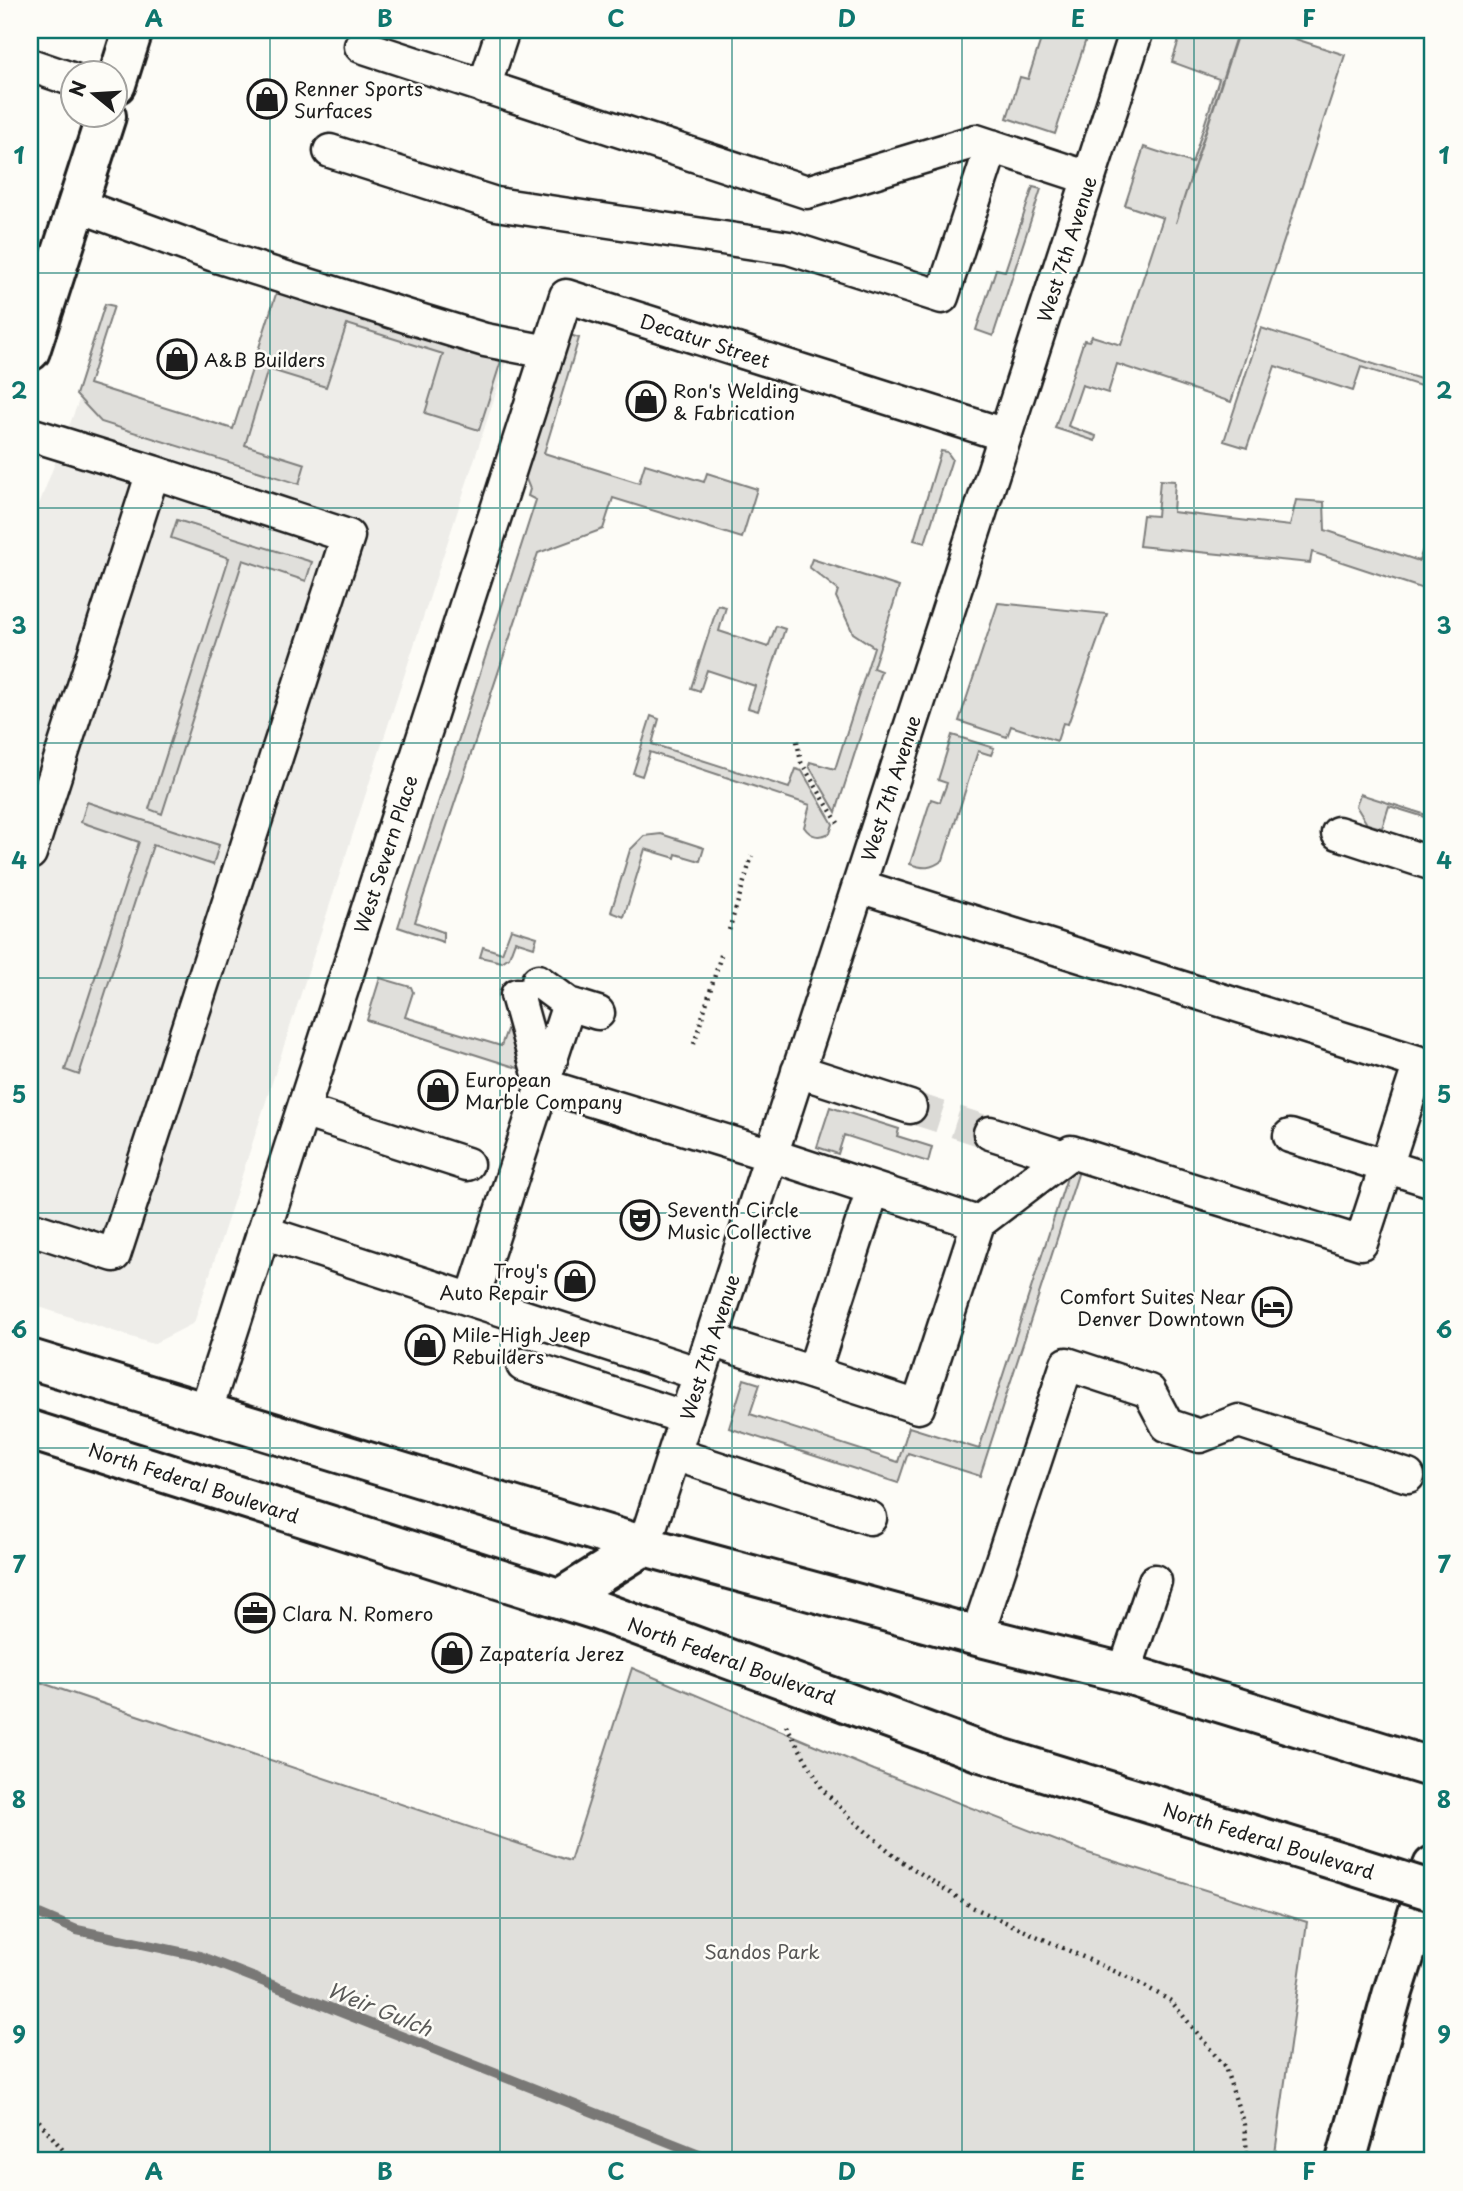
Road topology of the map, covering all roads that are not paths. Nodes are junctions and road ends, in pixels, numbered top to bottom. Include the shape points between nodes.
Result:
1 (133, 30) edge
2 (503, 30) edge
3 (1137, 30) edge
4 (361, 46) dead end
5 (124, 60) edge
6 (30, 65) edge
7 (60, 75) edge
8 (484, 87) junction
9 (101, 130) edge
10 (992, 146) junction
11 (330, 151) dead end
12 (1089, 178) junction
13 (77, 205) junction
14 (566, 296) joint
15 (30, 352) edge
16 (548, 352) junction
17 (30, 434) edge
18 (1005, 435) junction
19 (153, 472) junction
20 (1338, 833) dead end
21 (30, 853) edge
22 (1433, 864) edge
23 (859, 886) junction
24 (1427, 1065) edge
25 (798, 1072) junction
26 (542, 1085) junction
27 (910, 1107) tunnel mouth
28 (303, 1111) junction
29 (990, 1133) tunnel mouth
30 (1290, 1136) dead end
31 (771, 1155) junction
32 (1064, 1157) junction
33 (467, 1164) dead end
34 (1386, 1166) junction
35 (1433, 1181) edge
36 (873, 1189) junction
37 (978, 1223) junction
38 (30, 1228) edge
39 (263, 1232) junction
40 (472, 1300) junction
41 (711, 1340) junction
42 (30, 1359) edge
43 (523, 1365) dead end
44 (813, 1373) junction
45 (700, 1374) junction
46 (205, 1413) junction
47 (686, 1418) junction
48 (30, 1430) edge
49 (674, 1454) junction
50 (1408, 1476) dead end
51 (870, 1518) dead end
52 (644, 1546) junction
53 (1154, 1581) dead end
54 (561, 1598) junction
55 (977, 1636) junction
56 (1124, 1672) junction
57 (1433, 1768) edge
58 (1433, 1866) edge
59 (1433, 1891) edge
60 (1346, 2161) edge

1 - 5 main road
2 - 8 street
3 - 12 street, West 7th Avenue
4 - 8 street
6 - 7 street
8 - 10 street via 807,192 976,141
9 - 13 main road
10 - 11 street via 942,297 789,248 496,204
10 - 12 street
12 - 18 street, West 7th Avenue
13 - 15 main road
13 - 16 street via 217,256 442,327
14 - 16 street, West Severn Place
14 - 18 street, Decatur Street
16 - 28 street, West Severn Place
17 - 19 street
18 - 23 street, West 7th Avenue
19 - 21 street
19 - 38 street via 348,536 114,1255
20 - 22 street
23 - 24 street
23 - 25 street, West 7th Avenue
24 - 34 street
25 - 27 street
25 - 31 street, West 7th Avenue
26 - 26 street via 583,1008 527,988
26 - 31 street
26 - 40 street
28 - 33 street
28 - 39 street, West Severn Place
29 - 32 street
30 - 34 street
31 - 36 street
31 - 41 street, West 7th Avenue
32 - 34 street via 1071,1152 1361,1243
32 - 37 street
34 - 35 street
36 - 37 street
36 - 44 street
37 - 44 street via 918,1407
39 - 40 street
39 - 46 street, West Severn Place
40 - 45 street
41 - 44 street
41 - 45 street, West 7th Avenue
42 - 46 main road
43 - 47 street
45 - 47 street, West 7th Avenue
46 - 52 main road
47 - 49 street, West 7th Avenue
48 - 54 main road, North Federal Boulevard
49 - 51 street
49 - 52 street, West 7th Avenue
50 - 55 street via 1239,1421 1200,1436 1167,1425 1149,1391 1067,1364
52 - 54 main road
52 - 55 main road
53 - 56 street
54 - 59 main road, North Federal Boulevard, bridge via 981,1752
55 - 56 main road
56 - 57 main road
58 - 60 main road

